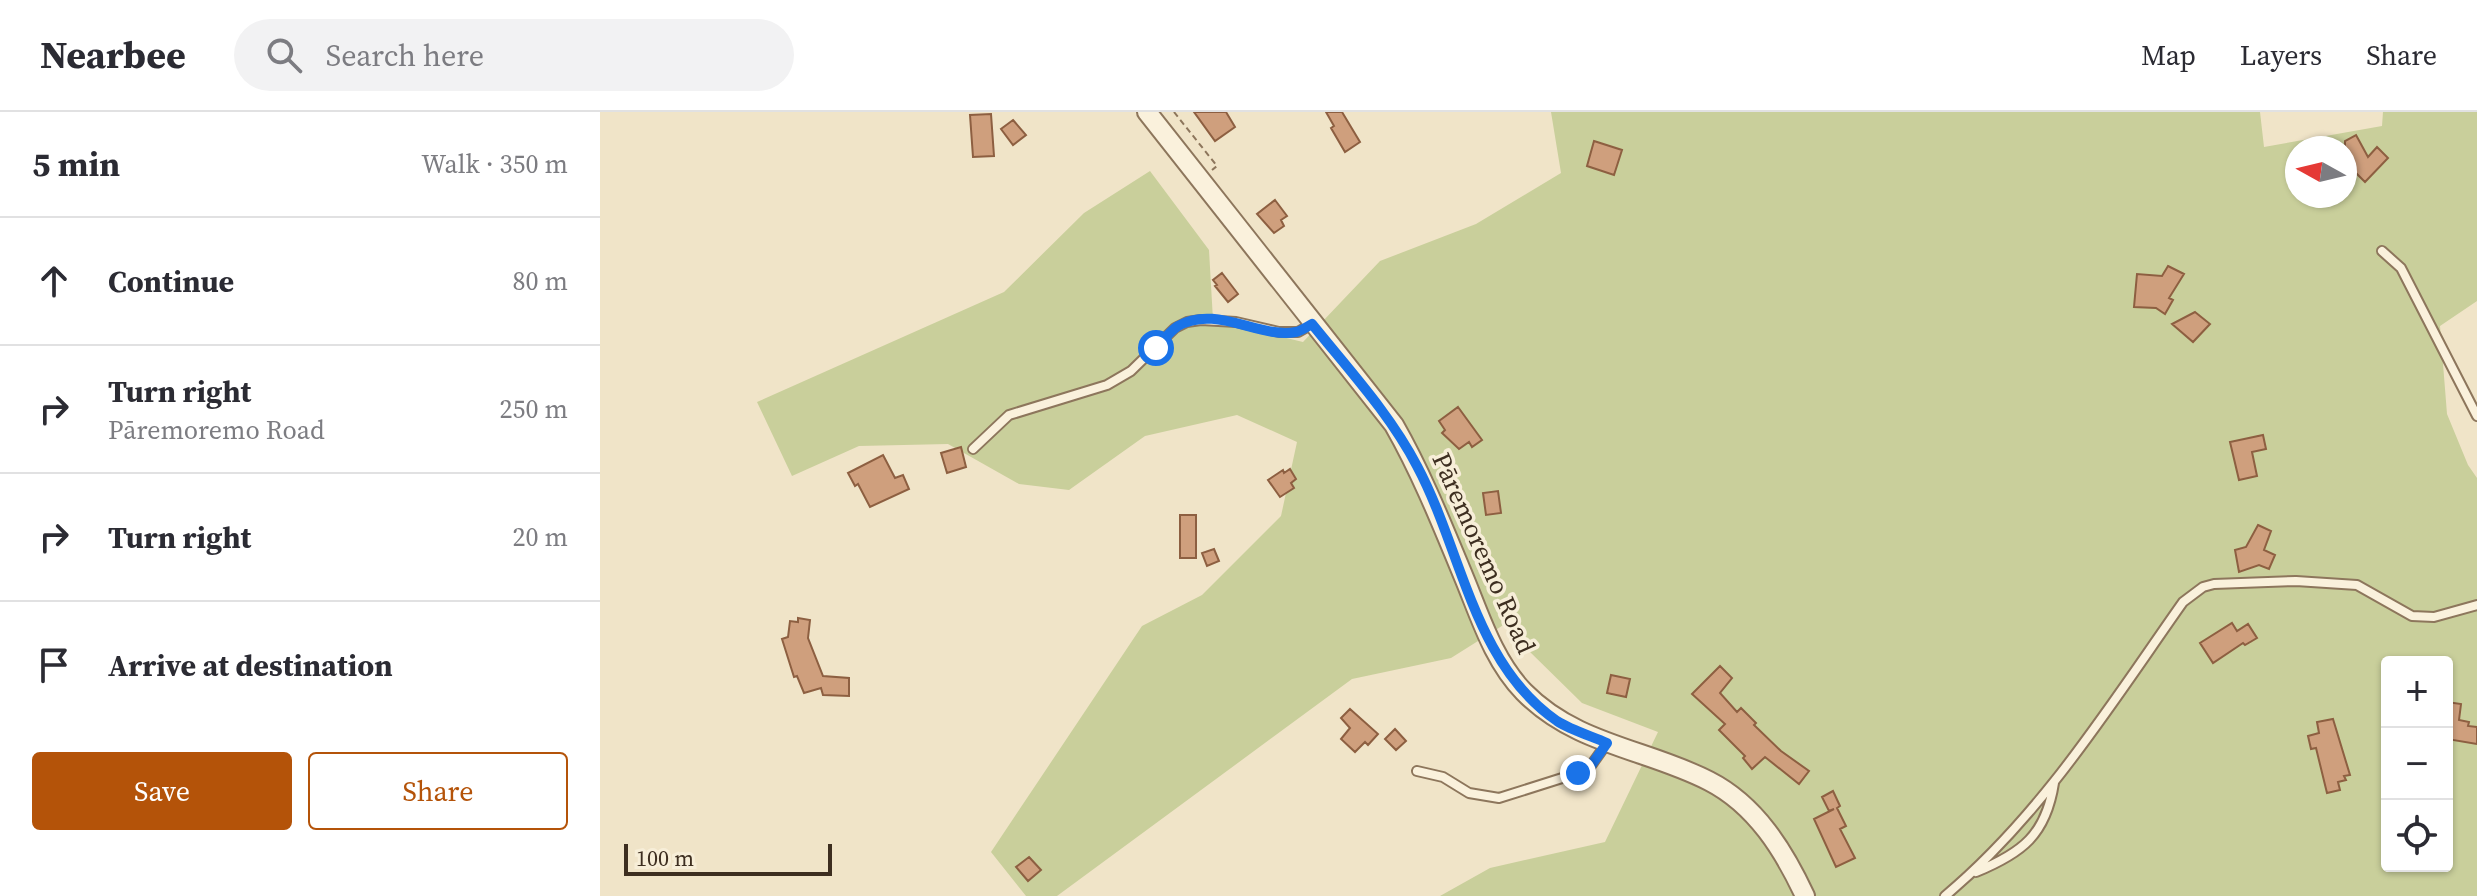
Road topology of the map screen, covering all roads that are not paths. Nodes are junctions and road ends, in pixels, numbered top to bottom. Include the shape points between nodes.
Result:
1 (1147, 112) edge
2 (2382, 251) dead end
3 (1312, 324) junction
4 (2477, 416) edge
5 (973, 449) dead end
6 (2477, 605) edge
7 (1607, 743) junction
8 (1417, 771) dead end
9 (2054, 783) junction
10 (1972, 874) junction
11 (1805, 896) edge
12 (1945, 896) edge

1 - 3 street, Pāremoremo Road
2 - 4 lane via 2401,268
3 - 5 lane via 1298,332 1279,332 1236,322 1187,322 1131,371 1107,385 1009,415
3 - 7 street, Pāremoremo Road via 1394,425 1419,469 1498,658 1523,691 1558,722
6 - 9 lane via 2434,617 2412,616 2357,585 2242,581 2203,587 2183,602
7 - 8 lane via 1590,767 1499,798 1469,793 1443,777
7 - 11 street, Pāremoremo Road via 1711,781 1750,811 1773,837
9 - 10 lane
9 - 10 lane via 2041,829 2009,858
10 - 12 lane

